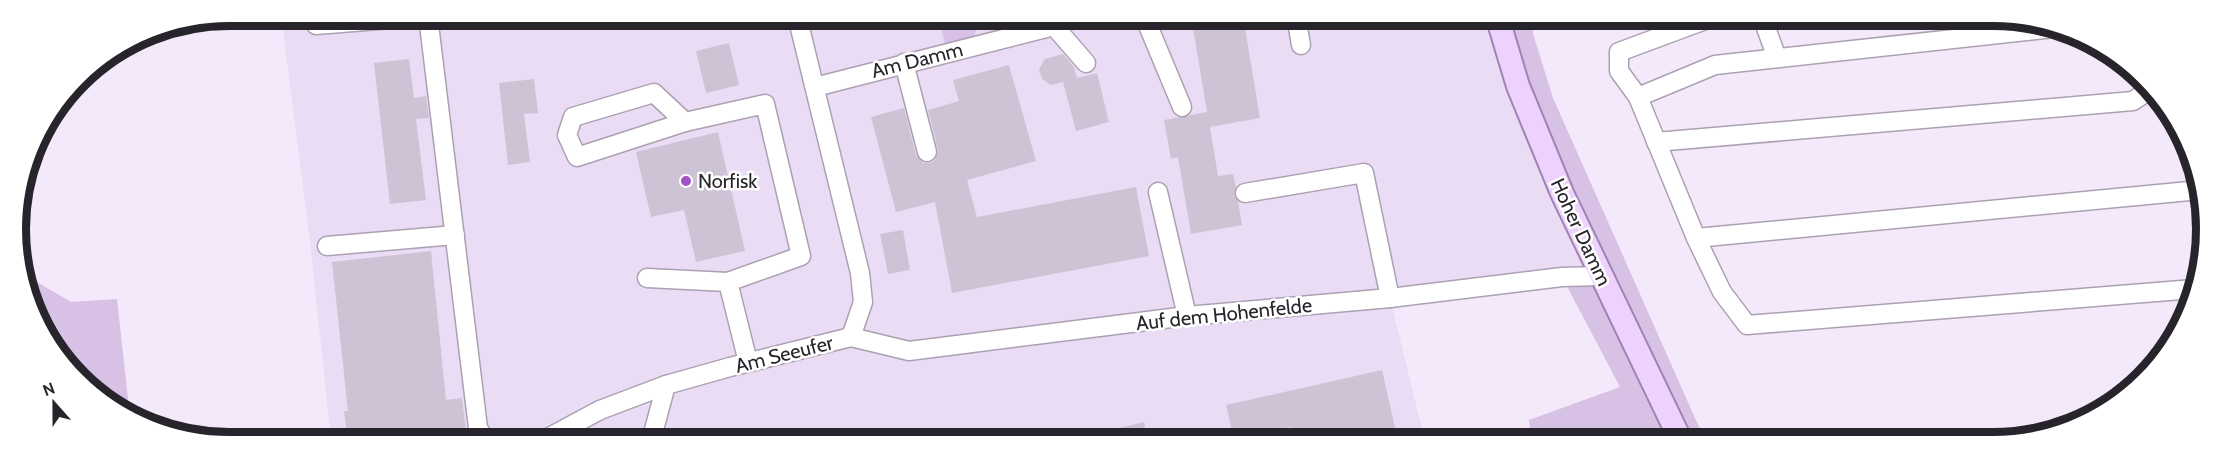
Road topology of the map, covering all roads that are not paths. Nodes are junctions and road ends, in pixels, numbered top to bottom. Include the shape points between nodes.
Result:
1 (429, 26) edge
2 (800, 26) edge
3 (1035, 26) edge
4 (1057, 26) edge
5 (1148, 26) edge
6 (1298, 26) edge
7 (1500, 26) edge
8 (1689, 26) edge
9 (1766, 26) edge
10 (2035, 30) edge
11 (1301, 45) dead end
12 (1777, 58) junction
13 (904, 63) junction
14 (1086, 63) dead end
15 (815, 87) junction
16 (2144, 94) edge
17 (1638, 97) junction
18 (1182, 107) dead end
19 (686, 122) junction
20 (1656, 142) junction
21 (927, 152) dead end
22 (2192, 191) edge
23 (1158, 192) dead end
24 (1245, 193) dead end
25 (455, 235) junction
26 (1696, 238) junction
27 (327, 246) dead end
28 (1600, 276) junction
29 (647, 278) dead end
30 (728, 282) junction
31 (2186, 290) edge
32 (1390, 298) junction
33 (1187, 316) junction
34 (851, 337) junction
35 (748, 362) junction
36 (666, 385) junction
37 (1676, 431) edge
38 (480, 432) edge
39 (559, 432) edge
40 (653, 432) edge

1 - 25 street
2 - 15 street, Am Seeufer
3 - 13 street, Am Damm
4 - 14 street
5 - 18 street
6 - 11 street
7 - 28 main road, Hoher Damm via 1518,86
8 - 17 street via 1619,52 1619,71
9 - 12 street
10 - 12 street
12 - 17 street via 1715,65
13 - 15 street, Am Damm
13 - 21 street
15 - 34 street, Am Seeufer via 860,273 863,302
16 - 20 street via 2133,102
17 - 20 street
19 - 19 street via 654,93 573,117 567,135 577,157
19 - 30 street via 765,104 801,256
20 - 26 street
22 - 26 street
23 - 33 street
24 - 32 street via 1364,173
25 - 27 street
25 - 38 street
26 - 31 street via 1722,292 1747,325
28 - 32 street, Auf dem Hohenfelde
28 - 37 main road, Hoher Damm
29 - 30 street
30 - 35 street
32 - 33 street, Auf dem Hohenfelde
33 - 34 street, Auf dem Hohenfelde via 909,351
34 - 35 street, Am Seeufer
35 - 36 street, Am Seeufer
36 - 39 street, Am Seeufer via 600,410
36 - 40 street

